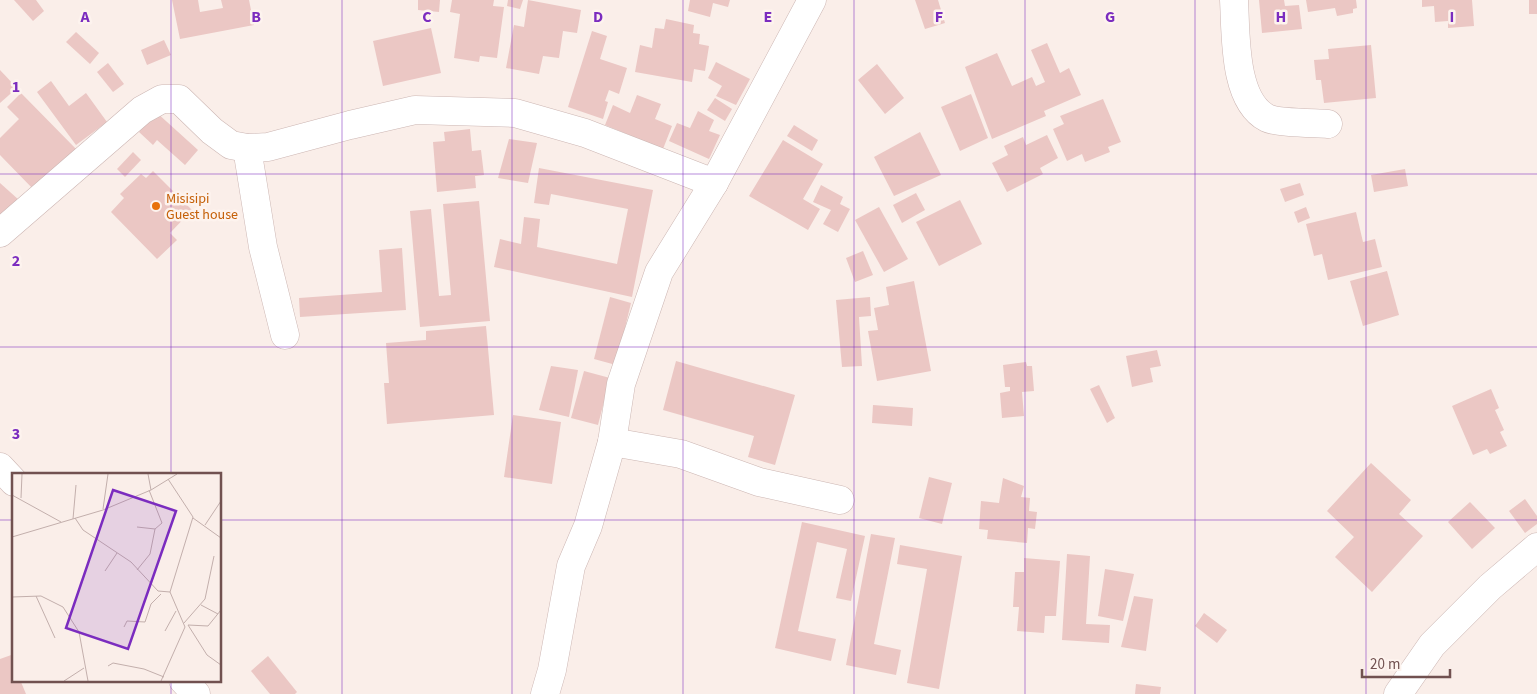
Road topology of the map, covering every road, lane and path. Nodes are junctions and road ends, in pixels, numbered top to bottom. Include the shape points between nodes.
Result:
1 (812, 0) edge
2 (1234, 0) edge
3 (1328, 124) dead end
4 (247, 148) junction
5 (714, 184) junction
6 (0, 233) edge
7 (284, 335) dead end
8 (612, 442) junction
9 (0, 467) edge
10 (12, 480) edge
11 (840, 500) dead end
12 (1537, 548) edge
13 (185, 682) edge
14 (196, 694) edge
15 (545, 694) edge
16 (1398, 694) edge

1 - 5 street
2 - 3 street via 1243,87 1254,108 1269,119
4 - 5 street via 268,147 415,110 515,113 585,133
4 - 6 street via 231,145 178,99 162,99 142,110
4 - 7 street via 263,247
5 - 8 street via 659,272 621,384
8 - 11 street via 681,454 759,482
8 - 15 street via 588,526 571,566
9 - 10 street
12 - 16 street via 1490,587 1432,645
13 - 14 street

